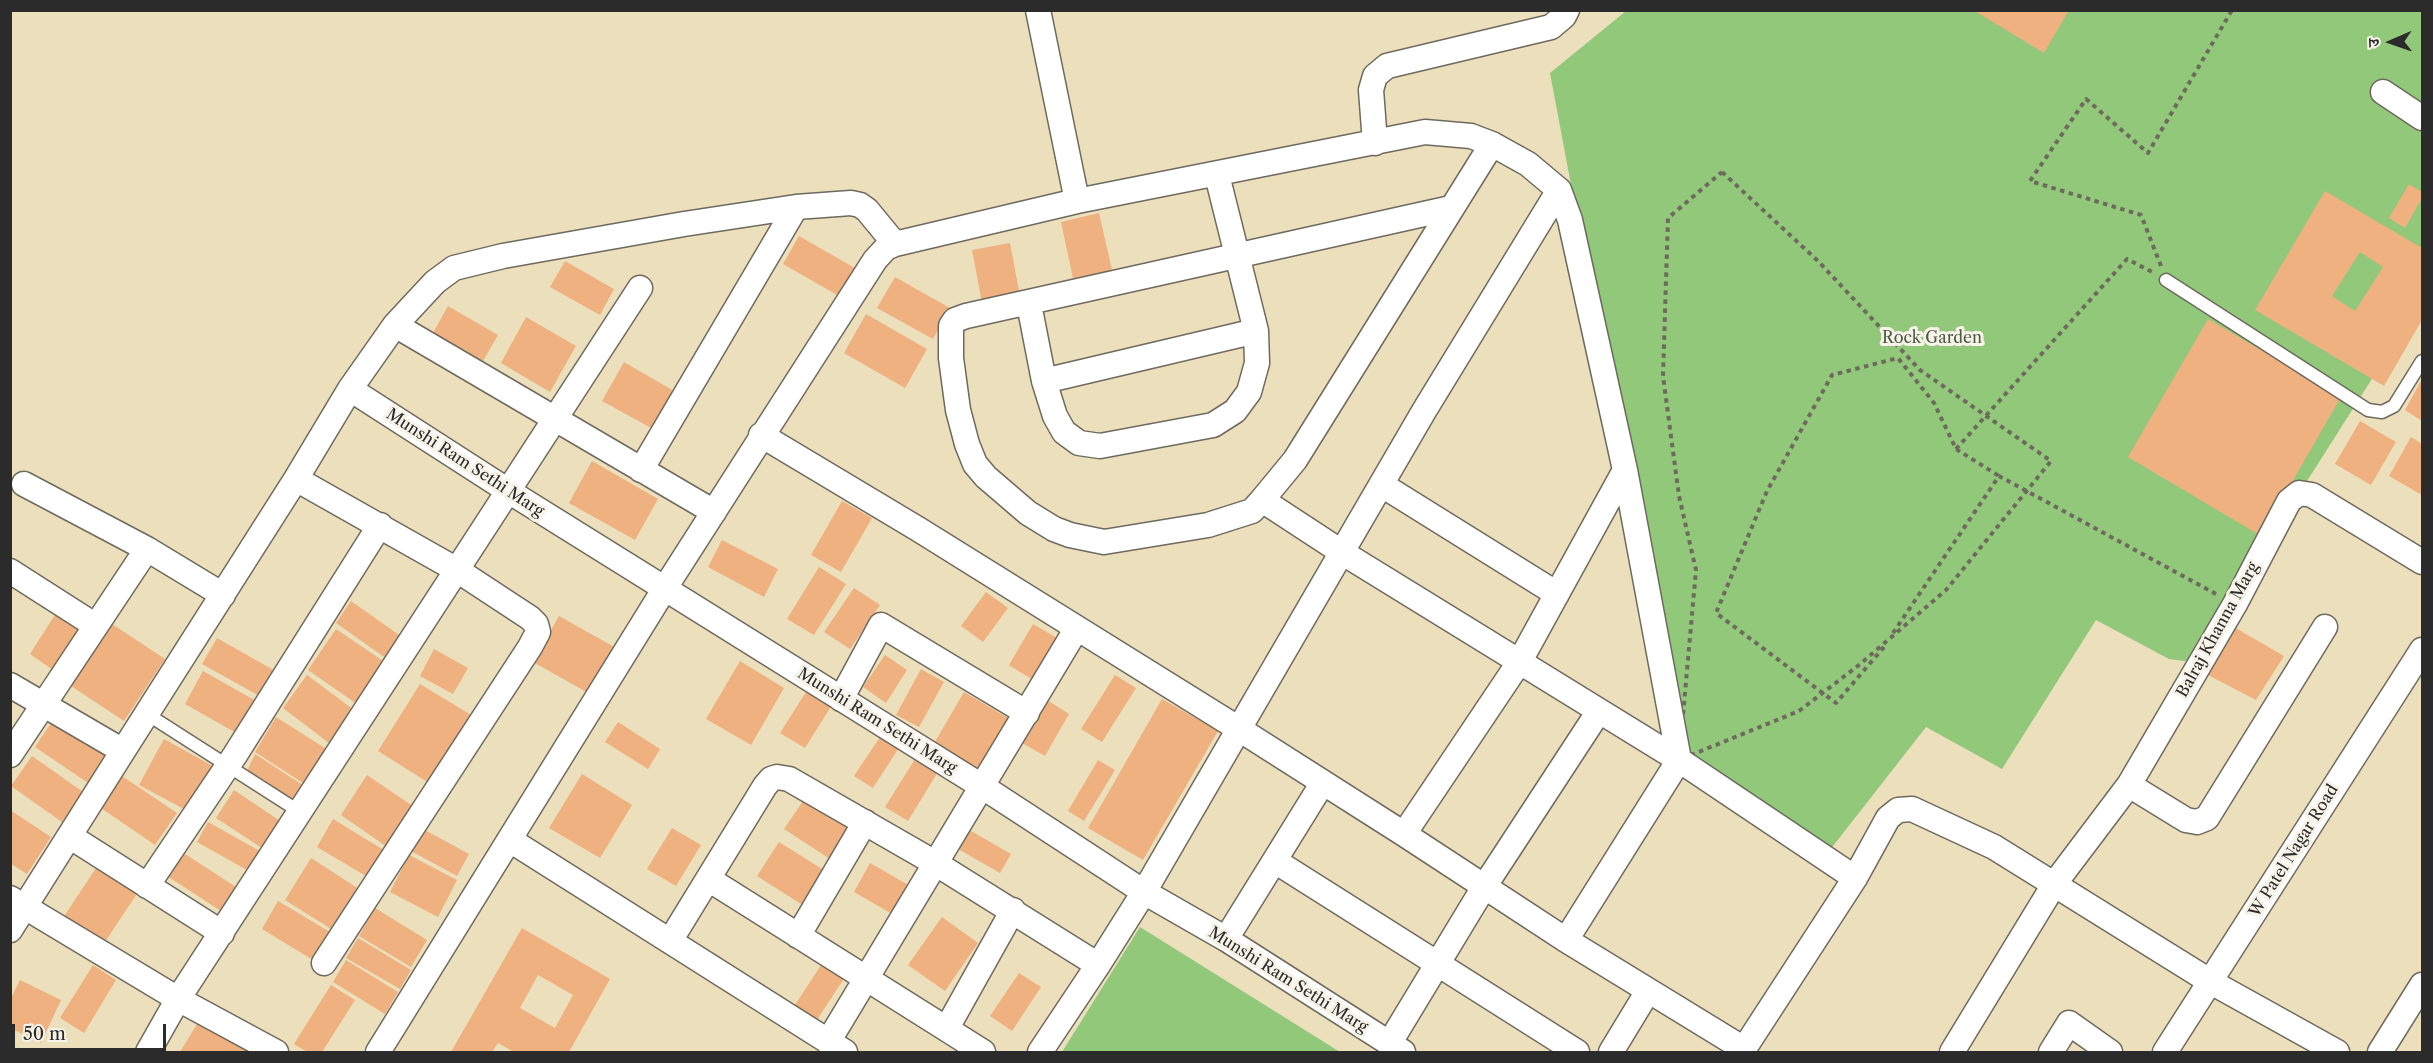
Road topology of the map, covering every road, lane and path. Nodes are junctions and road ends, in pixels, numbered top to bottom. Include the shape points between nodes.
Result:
1 (1038, 10) edge
2 (1567, 10) edge
3 (2232, 10) edge
4 (2383, 92) dead end
5 (2422, 118) edge
6 (1375, 143) junction
7 (1491, 144) junction
8 (1217, 175) junction
9 (1559, 190) junction
10 (1077, 201) junction
11 (796, 207) junction
12 (1451, 208) junction
13 (895, 244) junction
14 (1237, 254) junction
15 (2166, 280) junction
16 (640, 288) dead end
17 (1029, 304) junction
18 (394, 325) junction
19 (1256, 331) junction
20 (2422, 361) edge
21 (1044, 381) junction
22 (350, 389) junction
23 (555, 421) junction
24 (761, 435) junction
25 (1956, 449) junction
26 (641, 470) junction
27 (1625, 470) junction
28 (1999, 476) junction
29 (297, 479) junction
30 (24, 484) dead end
31 (1382, 485) junction
32 (510, 492) junction
33 (1262, 500) junction
34 (714, 512) junction
35 (380, 525) junction
36 (147, 549) junction
37 (1343, 553) junction
38 (2422, 562) edge
39 (457, 570) junction
40 (10, 571) edge
41 (665, 588) junction
42 (1557, 594) junction
43 (223, 595) junction
44 (2235, 604) junction
45 (96, 626) junction
46 (2325, 627) dead end
47 (1077, 628) junction
48 (2422, 650) edge
49 (1520, 661) junction
50 (10, 685) edge
51 (841, 699) junction
52 (43, 704) junction
53 (1599, 711) junction
54 (1027, 713) junction
55 (147, 714) junction
56 (1239, 729) junction
57 (123, 751) junction
58 (10, 755) edge
59 (1679, 760) junction
60 (227, 766) junction
61 (1322, 784) junction
62 (2129, 785) junction
63 (983, 787) junction
64 (300, 812) junction
65 (865, 822) junction
66 (1404, 834) junction
67 (71, 837) junction
68 (510, 840) junction
69 (1275, 861) junction
70 (935, 862) junction
71 (1856, 878) junction
72 (710, 880) junction
73 (2055, 883) junction
74 (147, 886) junction
75 (1484, 887) junction
76 (1144, 892) junction
77 (18, 903) edge
78 (1013, 910) junction
79 (10, 930) edge
80 (222, 933) junction
81 (798, 936) junction
82 (1226, 939) junction
83 (1566, 940) junction
84 (670, 941) junction
85 (324, 963) dead end
86 (1098, 965) junction
87 (1437, 965) junction
88 (866, 978) junction
89 (2211, 982) junction
90 (2422, 985) edge
91 (1648, 991) junction
92 (178, 999) junction
93 (947, 1028) junction
94 (836, 1047) edge
95 (1396, 1050) edge
96 (1743, 1051) edge
97 (148, 1053) edge
98 (276, 1053) edge
99 (378, 1053) edge
100 (983, 1053) edge
101 (1040, 1053) edge
102 (1577, 1053) edge
103 (1611, 1053) edge
104 (1952, 1053) edge
105 (2051, 1053) edge
106 (2110, 1053) edge
107 (2164, 1053) edge
108 (2337, 1053) edge
109 (2380, 1053) edge

1 - 10 street
2 - 6 street via 1551,27 1388,66 1375,76 1371,90
3 - 15 path via 2148,153 2086,99 2030,181 2141,215
4 - 5 street
6 - 7 street via 1425,132 1471,136
6 - 8 street
7 - 9 street via 1528,164
7 - 12 street
8 - 10 street
8 - 14 street
9 - 27 street via 1570,220
9 - 31 street
10 - 13 street
11 - 13 street via 860,205
11 - 18 street via 462,265 435,282
11 - 26 street
12 - 14 street
12 - 33 street via 1295,460
13 - 24 street via 875,260
14 - 17 street
14 - 19 street
15 - 20 lane via 2368,410 2382,412 2394,406
15 - 25 path via 2127,258
16 - 23 street
17 - 21 street
17 - 33 street via 955,320 950,334 958,410 975,464 1028,513 1054,529 1104,542 1208,525 1252,511
18 - 22 street
18 - 23 street
19 - 21 street
19 - 21 street via 1257,363 1249,392 1235,411 1213,425 1100,446 1079,443 1059,424
22 - 29 street
22 - 32 street, Munshi Ram Sethi Marg
23 - 26 street
23 - 32 street
24 - 34 street
24 - 47 street
25 - 28 path
25 - 28 path via 1934,404 1898,358 1832,375 1767,491 1716,613 1836,704 1886,644
26 - 34 street
27 - 42 street
27 - 59 street
28 - 44 path
29 - 35 street
29 - 43 street
30 - 36 street
31 - 37 street
31 - 42 street
32 - 39 street
32 - 41 street, Munshi Ram Sethi Marg
33 - 37 street
34 - 41 street
35 - 39 street
35 - 60 street
36 - 43 street
36 - 45 street
37 - 49 street
37 - 56 street
38 - 44 street, Balraj Khanna Marg via 2312,495 2299,493 2289,501
39 - 64 street
39 - 85 street via 530,618 538,632
40 - 45 street
41 - 51 street, Munshi Ram Sethi Marg
41 - 68 street
42 - 49 street
43 - 55 street
44 - 62 street, Balraj Khanna Marg
45 - 52 street
46 - 62 street via 2207,818 2197,822 2186,820
47 - 54 street
47 - 56 street
48 - 89 street, W Patel Nagar Road
49 - 53 street
49 - 66 street
50 - 52 street
51 - 54 street via 881,625
51 - 63 street, Munshi Ram Sethi Marg
52 - 57 street
52 - 58 street
53 - 59 street
53 - 75 street
54 - 63 street
55 - 57 street
55 - 60 lane
56 - 61 street
56 - 76 street
57 - 67 street
59 - 59 path via 1800,711 1859,665 1946,590 2051,461 1920,370 1818,261 1722,172 1668,218 1663,376 1679,496 1696,570
59 - 71 street
59 - 83 street
60 - 64 lane
60 - 74 street
61 - 66 street
61 - 69 street
62 - 73 street, Balraj Khanna Marg
63 - 70 street
63 - 76 street, Munshi Ram Sethi Marg
64 - 80 street
65 - 70 street
65 - 72 street via 789,779 771,779
65 - 81 street
66 - 75 street
67 - 74 street
67 - 77 street
68 - 84 street
68 - 99 street
69 - 82 street
69 - 87 street
70 - 78 street
70 - 88 street
71 - 73 street via 1888,818 1898,810 1912,809 1994,847
71 - 96 street
72 - 81 street
72 - 84 street
73 - 89 street
73 - 104 street, Balraj Khanna Marg
74 - 80 street
75 - 83 street
75 - 87 street
76 - 82 street, Munshi Ram Sethi Marg
76 - 86 street
77 - 79 street
77 - 92 street
78 - 86 street
78 - 93 street
80 - 92 street
81 - 88 street
82 - 95 street, Munshi Ram Sethi Marg
83 - 91 street
84 - 94 street
86 - 101 street
87 - 95 street
87 - 102 street
88 - 93 street
88 - 94 street
89 - 107 street, W Patel Nagar Road
89 - 108 street
90 - 109 street
91 - 96 street
91 - 103 street
92 - 97 street
92 - 98 street
93 - 100 street
105 - 106 street via 2069,1023

